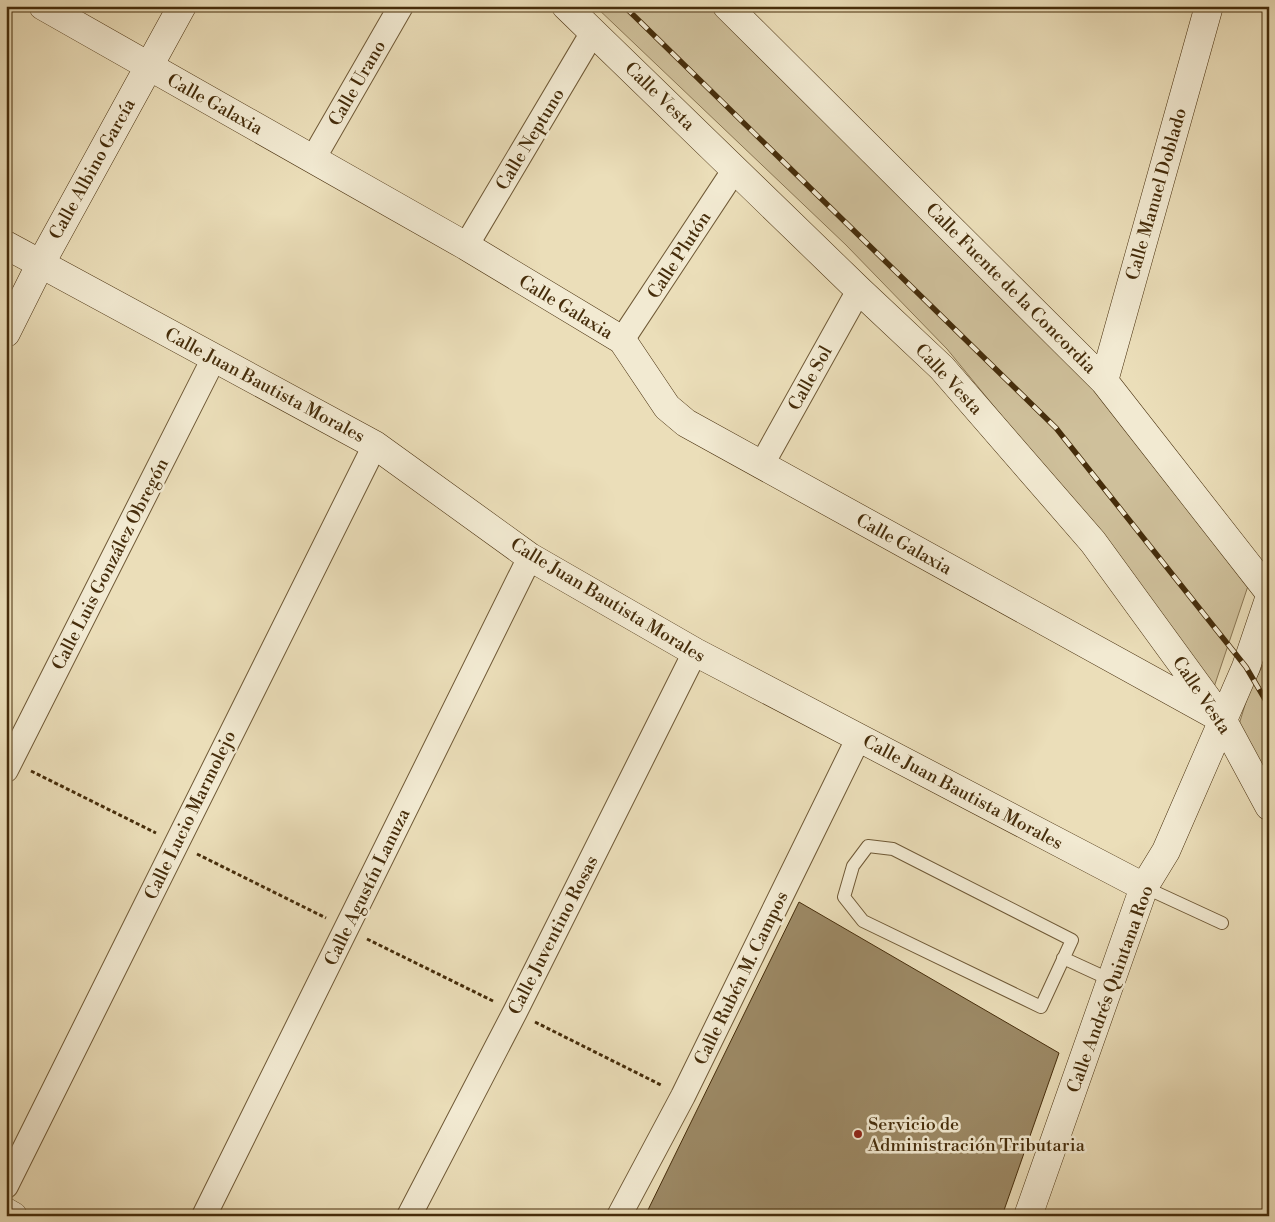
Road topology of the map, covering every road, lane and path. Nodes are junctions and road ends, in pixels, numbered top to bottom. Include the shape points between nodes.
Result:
1 (44, 6) edge
2 (182, 6) edge
3 (401, 6) edge
4 (566, 6) edge
5 (727, 6) edge
6 (1209, 6) edge
7 (593, 32) junction
8 (148, 67) junction
9 (313, 159) junction
10 (735, 169) junction
11 (6, 245) edge
12 (466, 246) junction
13 (40, 265) junction
14 (859, 290) junction
15 (6, 333) edge
16 (622, 340) junction
17 (214, 358) junction
18 (1104, 381) junction
19 (375, 444) junction
20 (761, 466) junction
21 (530, 557) junction
22 (1269, 592) edge
23 (1269, 599) edge
24 (695, 652) junction
25 (1222, 719) junction
26 (859, 738) junction
27 (6, 770) edge
28 (1269, 806) edge
29 (1144, 887) junction
30 (1222, 923) dead end
31 (1063, 958) junction
32 (1111, 980) junction
33 (6, 1186) edge
34 (6, 1212) edge
35 (13, 1216) edge
36 (204, 1216) edge
37 (408, 1216) edge
38 (619, 1216) edge
39 (1028, 1216) edge

1 - 8 street, Calle Galaxia
2 - 8 street, Calle Albino García
3 - 9 street, Calle Urano
4 - 7 street, Calle Vesta
5 - 18 street, Calle Fuente de la Concordia
6 - 18 street, Calle Manuel Doblado
7 - 10 street, Calle Vesta
7 - 12 street, Calle Neptuno
8 - 9 street, Calle Galaxia
8 - 13 street, Calle Albino García
9 - 12 street, Calle Galaxia
10 - 14 street, Calle Vesta
10 - 16 street, Calle Plutón
11 - 13 street, Calle Juan Bautista Morales
12 - 16 street, Calle Galaxia
13 - 15 street, Calle Albino García
13 - 17 street, Calle Juan Bautista Morales
14 - 20 street, Calle Sol
14 - 25 street, Calle Vesta via 942,368 1093,542
16 - 20 street, Calle Galaxia via 667,407 686,423
17 - 19 street, Calle Juan Bautista Morales
17 - 27 street, Calle Luis González Obregón
18 - 22 street, Calle Fuente de la Concordia
19 - 21 street, Calle Juan Bautista Morales
19 - 33 street, Calle Lucio Marmolejo
20 - 25 street, Calle Galaxia
21 - 24 street, Calle Juan Bautista Morales
21 - 36 street, Calle Agustín Lanuza
23 - 25 street, Calle Andrés Quintana Roo via 1246,667
24 - 26 street, Calle Juan Bautista Morales
24 - 37 street, Calle Juventino Rosas via 515,1012
25 - 28 street, Calle Vesta
25 - 29 street, Calle Andrés Quintana Roo via 1166,851
26 - 29 street, Calle Juan Bautista Morales
26 - 38 street, Calle Rubén M. Campos via 683,1096
29 - 30 lane
29 - 32 street, Calle Andrés Quintana Roo
31 - 31 lane via 1041,1007 863,921 844,897 853,866 868,846 893,849 1072,940
31 - 32 lane
32 - 39 street, Calle Andrés Quintana Roo
34 - 35 street

